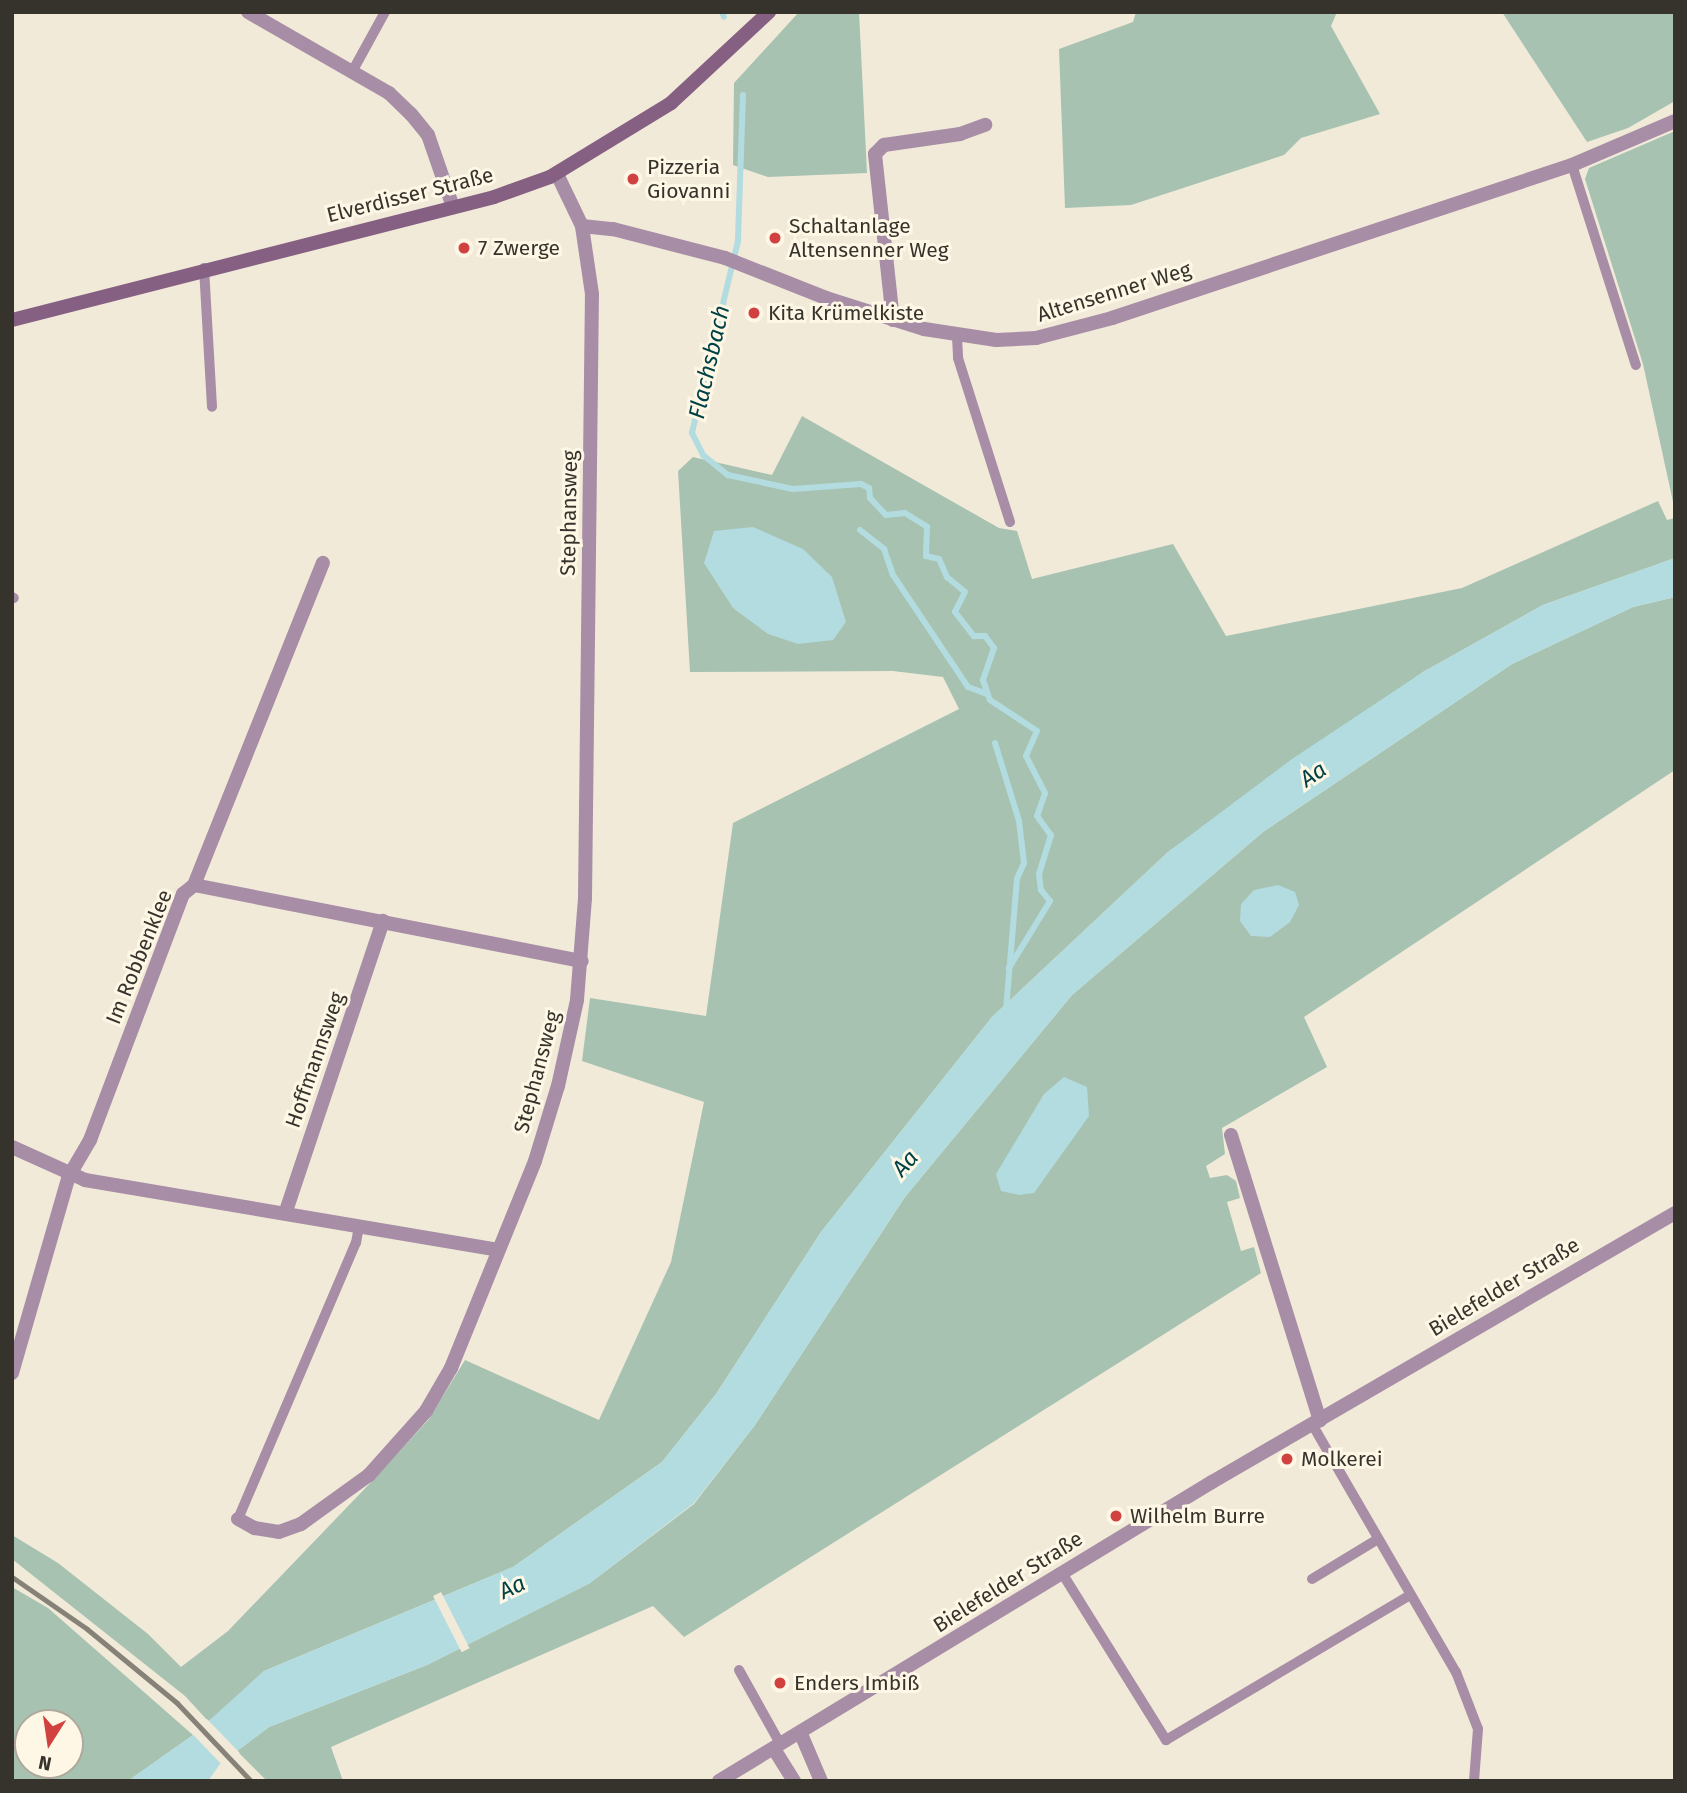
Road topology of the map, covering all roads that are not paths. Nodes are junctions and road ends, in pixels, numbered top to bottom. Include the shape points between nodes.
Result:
1 (248, 12) edge
2 (385, 12) edge
3 (769, 12) edge
4 (352, 72) junction
5 (1675, 121) edge
6 (985, 125) dead end
7 (1572, 165) junction
8 (557, 174) junction
9 (453, 207) junction
10 (582, 226) junction
11 (204, 268) junction
12 (12, 320) edge
13 (893, 320) junction
14 (957, 337) junction
15 (1636, 365) dead end
16 (212, 407) dead end
17 (1010, 522) dead end
18 (324, 563) dead end
19 (194, 885) junction
20 (383, 921) junction
21 (582, 961) junction
22 (1231, 1135) dead end
23 (12, 1147) edge
24 (69, 1176) junction
25 (286, 1211) junction
26 (1675, 1213) edge
27 (359, 1226) junction
28 (499, 1250) junction
29 (12, 1373) edge
30 (1316, 1422) junction
31 (239, 1519) joint
32 (1378, 1539) junction
33 (1062, 1573) junction
34 (1312, 1579) dead end
35 (1410, 1595) junction
36 (739, 1670) dead end
37 (801, 1734) junction
38 (777, 1747) junction
39 (719, 1781) edge
40 (794, 1781) edge
41 (821, 1781) edge
42 (1474, 1781) edge

1 - 4 street
2 - 4 lane
3 - 8 main road, Elverdisser Straße via 671,103
4 - 9 street via 389,93 428,135
5 - 7 street, Altensenner Weg
6 - 13 street via 960,134 884,145 875,154
7 - 14 street, Altensenner Weg via 1070,331 996,340
7 - 15 lane
8 - 9 main road, Elverdisser Straße
8 - 10 street, Stephansweg
9 - 11 main road, Elverdisser Straße
10 - 13 street, Altensenner Weg via 613,229 732,261
10 - 21 street, Stephansweg via 592,294
11 - 12 main road, Elverdisser Straße
11 - 16 lane
13 - 14 street, Altensenner Weg
14 - 17 lane via 958,358
18 - 19 street, Im Robbenklee
19 - 20 street
19 - 24 street, Im Robbenklee via 183,894 90,1140
20 - 21 street
20 - 25 street, Hoffmannsweg
21 - 28 street, Stephansweg via 558,1086 535,1161
22 - 30 street
23 - 24 street
24 - 25 street
24 - 29 street, Im Robbenklee
25 - 27 street
26 - 30 street, Bielefelder Straße
27 - 28 street
27 - 31 lane, Stephansweg via 356,1243
28 - 31 street, Stephansweg via 451,1368 426,1411 369,1475 301,1524 279,1532 254,1528
30 - 32 lane
30 - 33 street, Bielefelder Straße
32 - 34 lane
32 - 35 lane
33 - 35 lane via 1166,1740
33 - 37 street, Bielefelder Straße
35 - 42 lane via 1456,1672 1478,1729
36 - 38 lane
37 - 38 street, Bielefelder Straße
37 - 41 street
38 - 39 street, Bielefelder Straße
38 - 40 street

